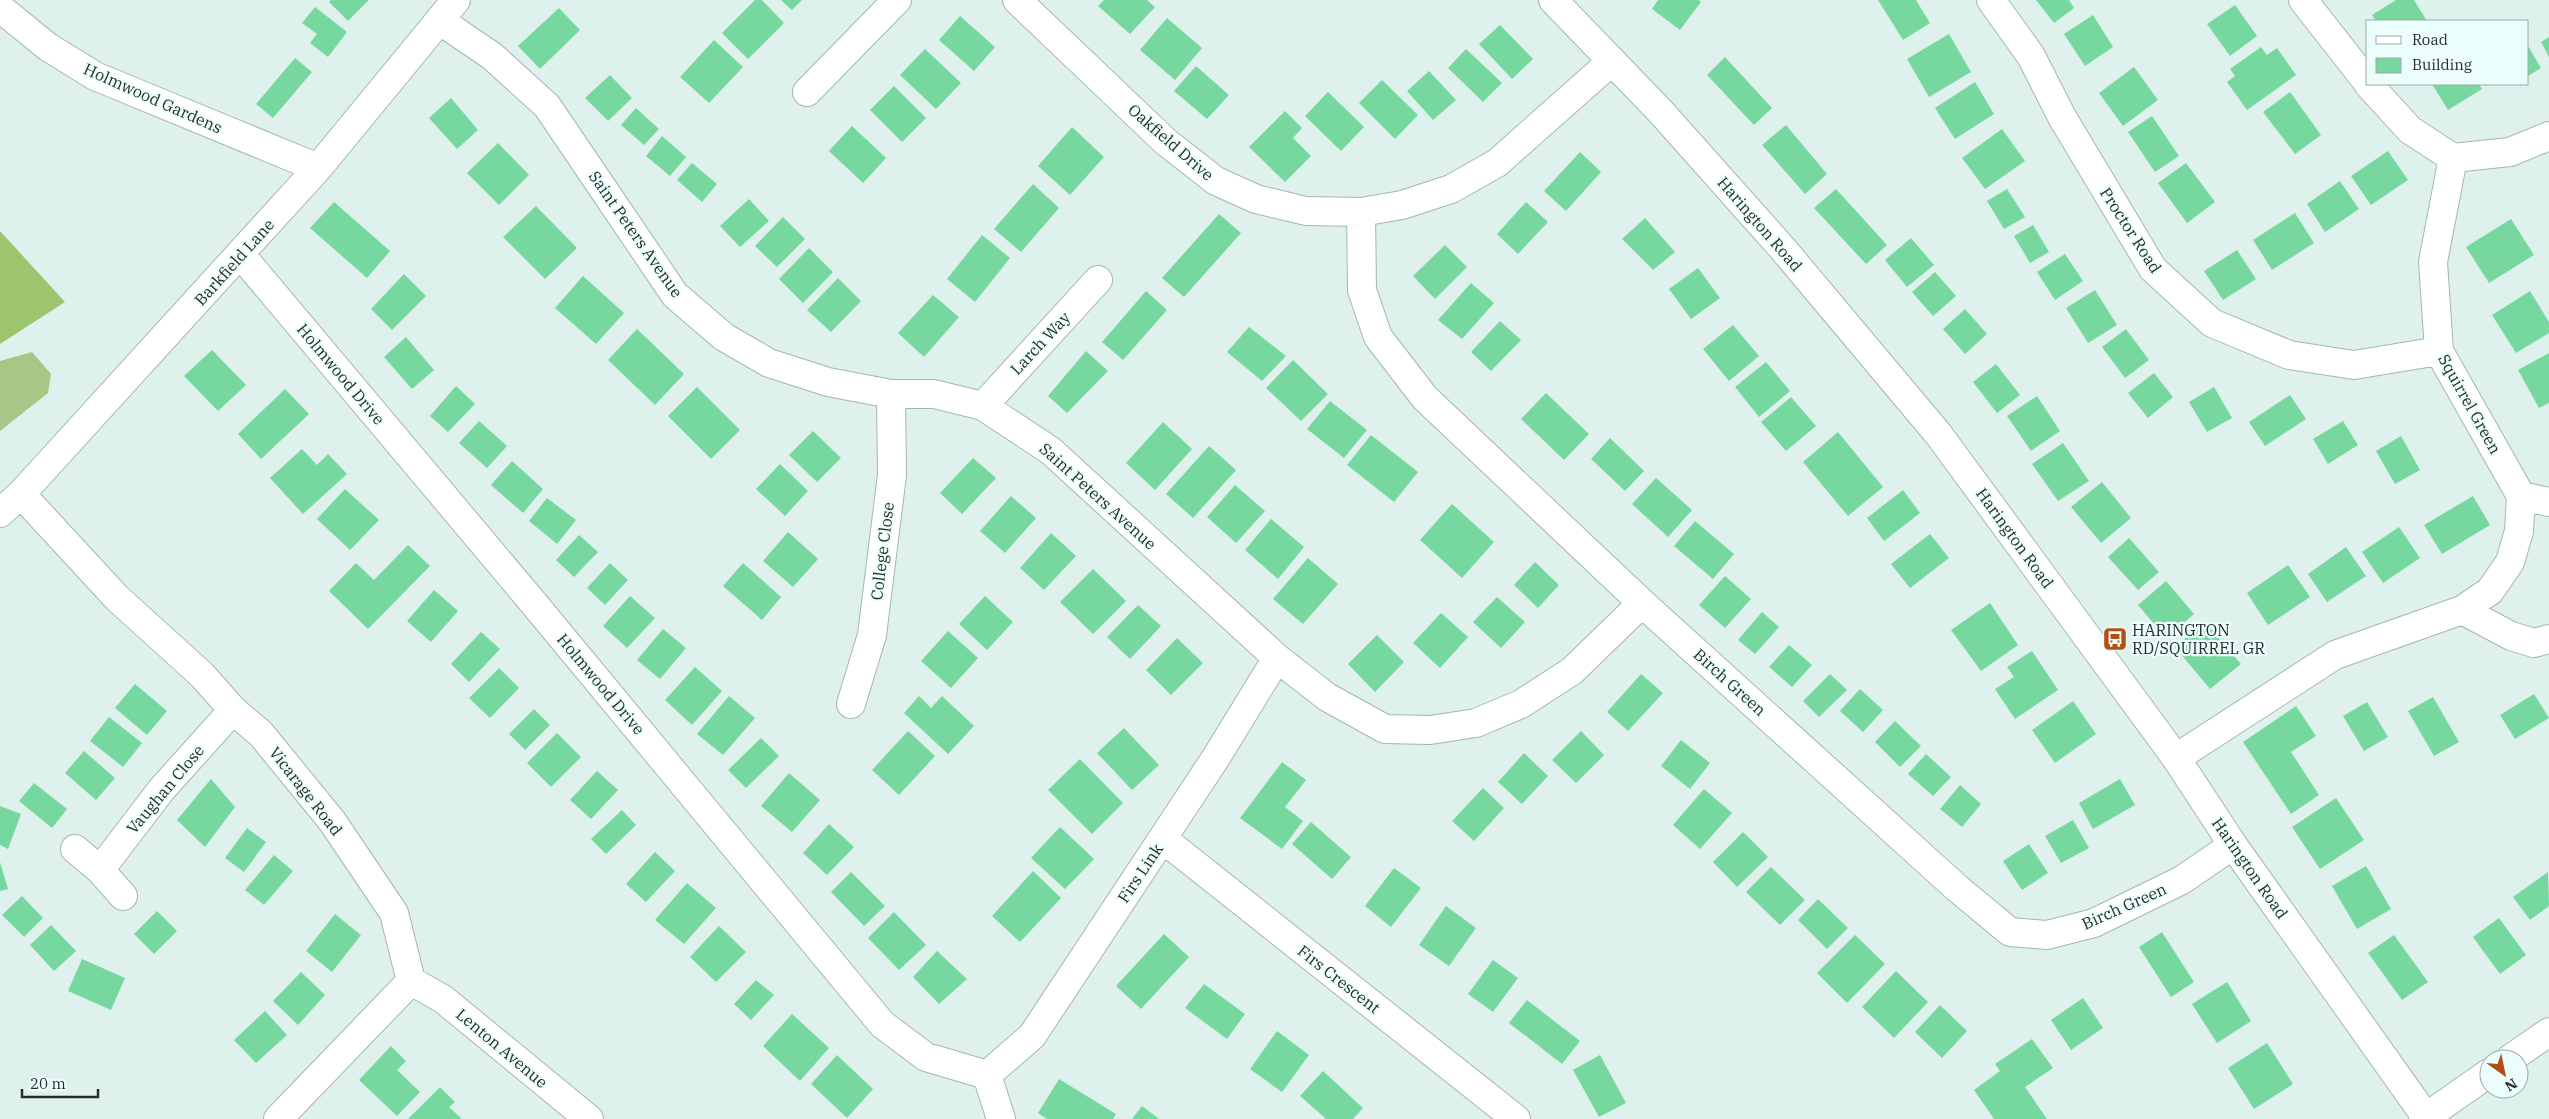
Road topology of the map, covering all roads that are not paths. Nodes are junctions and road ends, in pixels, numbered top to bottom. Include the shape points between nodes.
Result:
1 (456, 0) edge
2 (897, 0) edge
3 (1017, 0) edge
4 (1554, 0) edge
5 (1991, 0) edge
6 (2303, 0) edge
7 (0, 8) edge
8 (439, 20) junction
9 (1612, 60) junction
10 (2366, 80) edge
11 (2370, 85) edge
12 (807, 92) dead end
13 (2549, 136) edge
14 (2454, 158) junction
15 (318, 168) junction
16 (1361, 212) junction
17 (241, 255) junction
18 (1098, 280) dead end
19 (2439, 351) junction
20 (891, 394) junction
21 (982, 406) junction
22 (21, 494) junction
23 (2521, 496) junction
24 (2549, 502) edge
25 (0, 513) edge
26 (1642, 603) junction
27 (2462, 610) junction
28 (2549, 639) edge
29 (1277, 658) junction
30 (851, 704) dead end
31 (233, 710) junction
32 (2176, 758) junction
33 (1163, 839) junction
34 (2234, 845) junction
35 (74, 849) dead end
36 (100, 870) junction
37 (123, 896) dead end
38 (411, 981) junction
39 (2549, 1032) edge
40 (2524, 1049) edge
41 (987, 1075) junction
42 (2479, 1080) edge
43 (2424, 1118) edge
44 (278, 1119) edge
45 (589, 1119) edge
46 (1001, 1119) edge
47 (1516, 1119) edge

1 - 8 street, Barkfield Lane
2 - 12 street
3 - 16 street, Oakfield Drive via 1166,142 1216,181 1256,199 1306,211
4 - 9 street, Harington Road
5 - 19 street, Proctor Road via 2031,56 2062,118 2153,269 2212,324 2289,355 2354,365
6 - 10 street
7 - 15 street, Holmwood Gardens via 48,47 95,76
8 - 15 street, Barkfield Lane
8 - 20 street, Saint Peters Avenue via 492,56 547,106 675,296 724,337 769,363 828,382
9 - 16 street, Oakfield Drive via 1497,163 1451,189 1402,205
9 - 32 street, Harington Road via 1783,249 1939,435
11 - 14 street via 2410,130
13 - 14 street via 2510,152
14 - 19 street, Squirrel Green via 2433,262
15 - 17 street, Barkfield Lane
16 - 26 street, Birch Green via 1362,290 1378,337 1398,365 1424,398
17 - 22 street, Barkfield Lane
17 - 41 street, Holmwood Drive via 532,600 882,1024 926,1057
18 - 21 street, Larch Way
19 - 23 street, Squirrel Green
20 - 21 street, Saint Peters Avenue via 934,394
20 - 30 street, College Close via 892,475 872,636
21 - 29 street, Saint Peters Avenue via 1051,451
22 - 25 street, Barkfield Lane
22 - 31 street, Vicarage Road via 117,598 202,676
23 - 24 street
23 - 27 street via 2519,531 2510,562 2490,592
26 - 29 street, Saint Peters Avenue via 1572,671 1521,704 1476,723 1430,730 1386,729 1327,697
26 - 34 street, Birch Green via 1957,888 2010,932 2047,935 2094,923 2182,880
27 - 28 street via 2511,636 2534,643
27 - 32 street via 2336,655
29 - 33 street, Firs Link
31 - 36 street, Vaughan Close via 162,789
31 - 38 street, Vicarage Road via 261,734 332,821 394,913
32 - 34 street, Harington Road
33 - 41 street, Firs Link via 1032,1036
33 - 47 street, Firs Crescent
34 - 43 street, Harington Road
35 - 36 street
36 - 37 street
38 - 44 street
38 - 45 street, Lenton Avenue via 443,999
39 - 40 street
41 - 46 street
42 - 43 street

